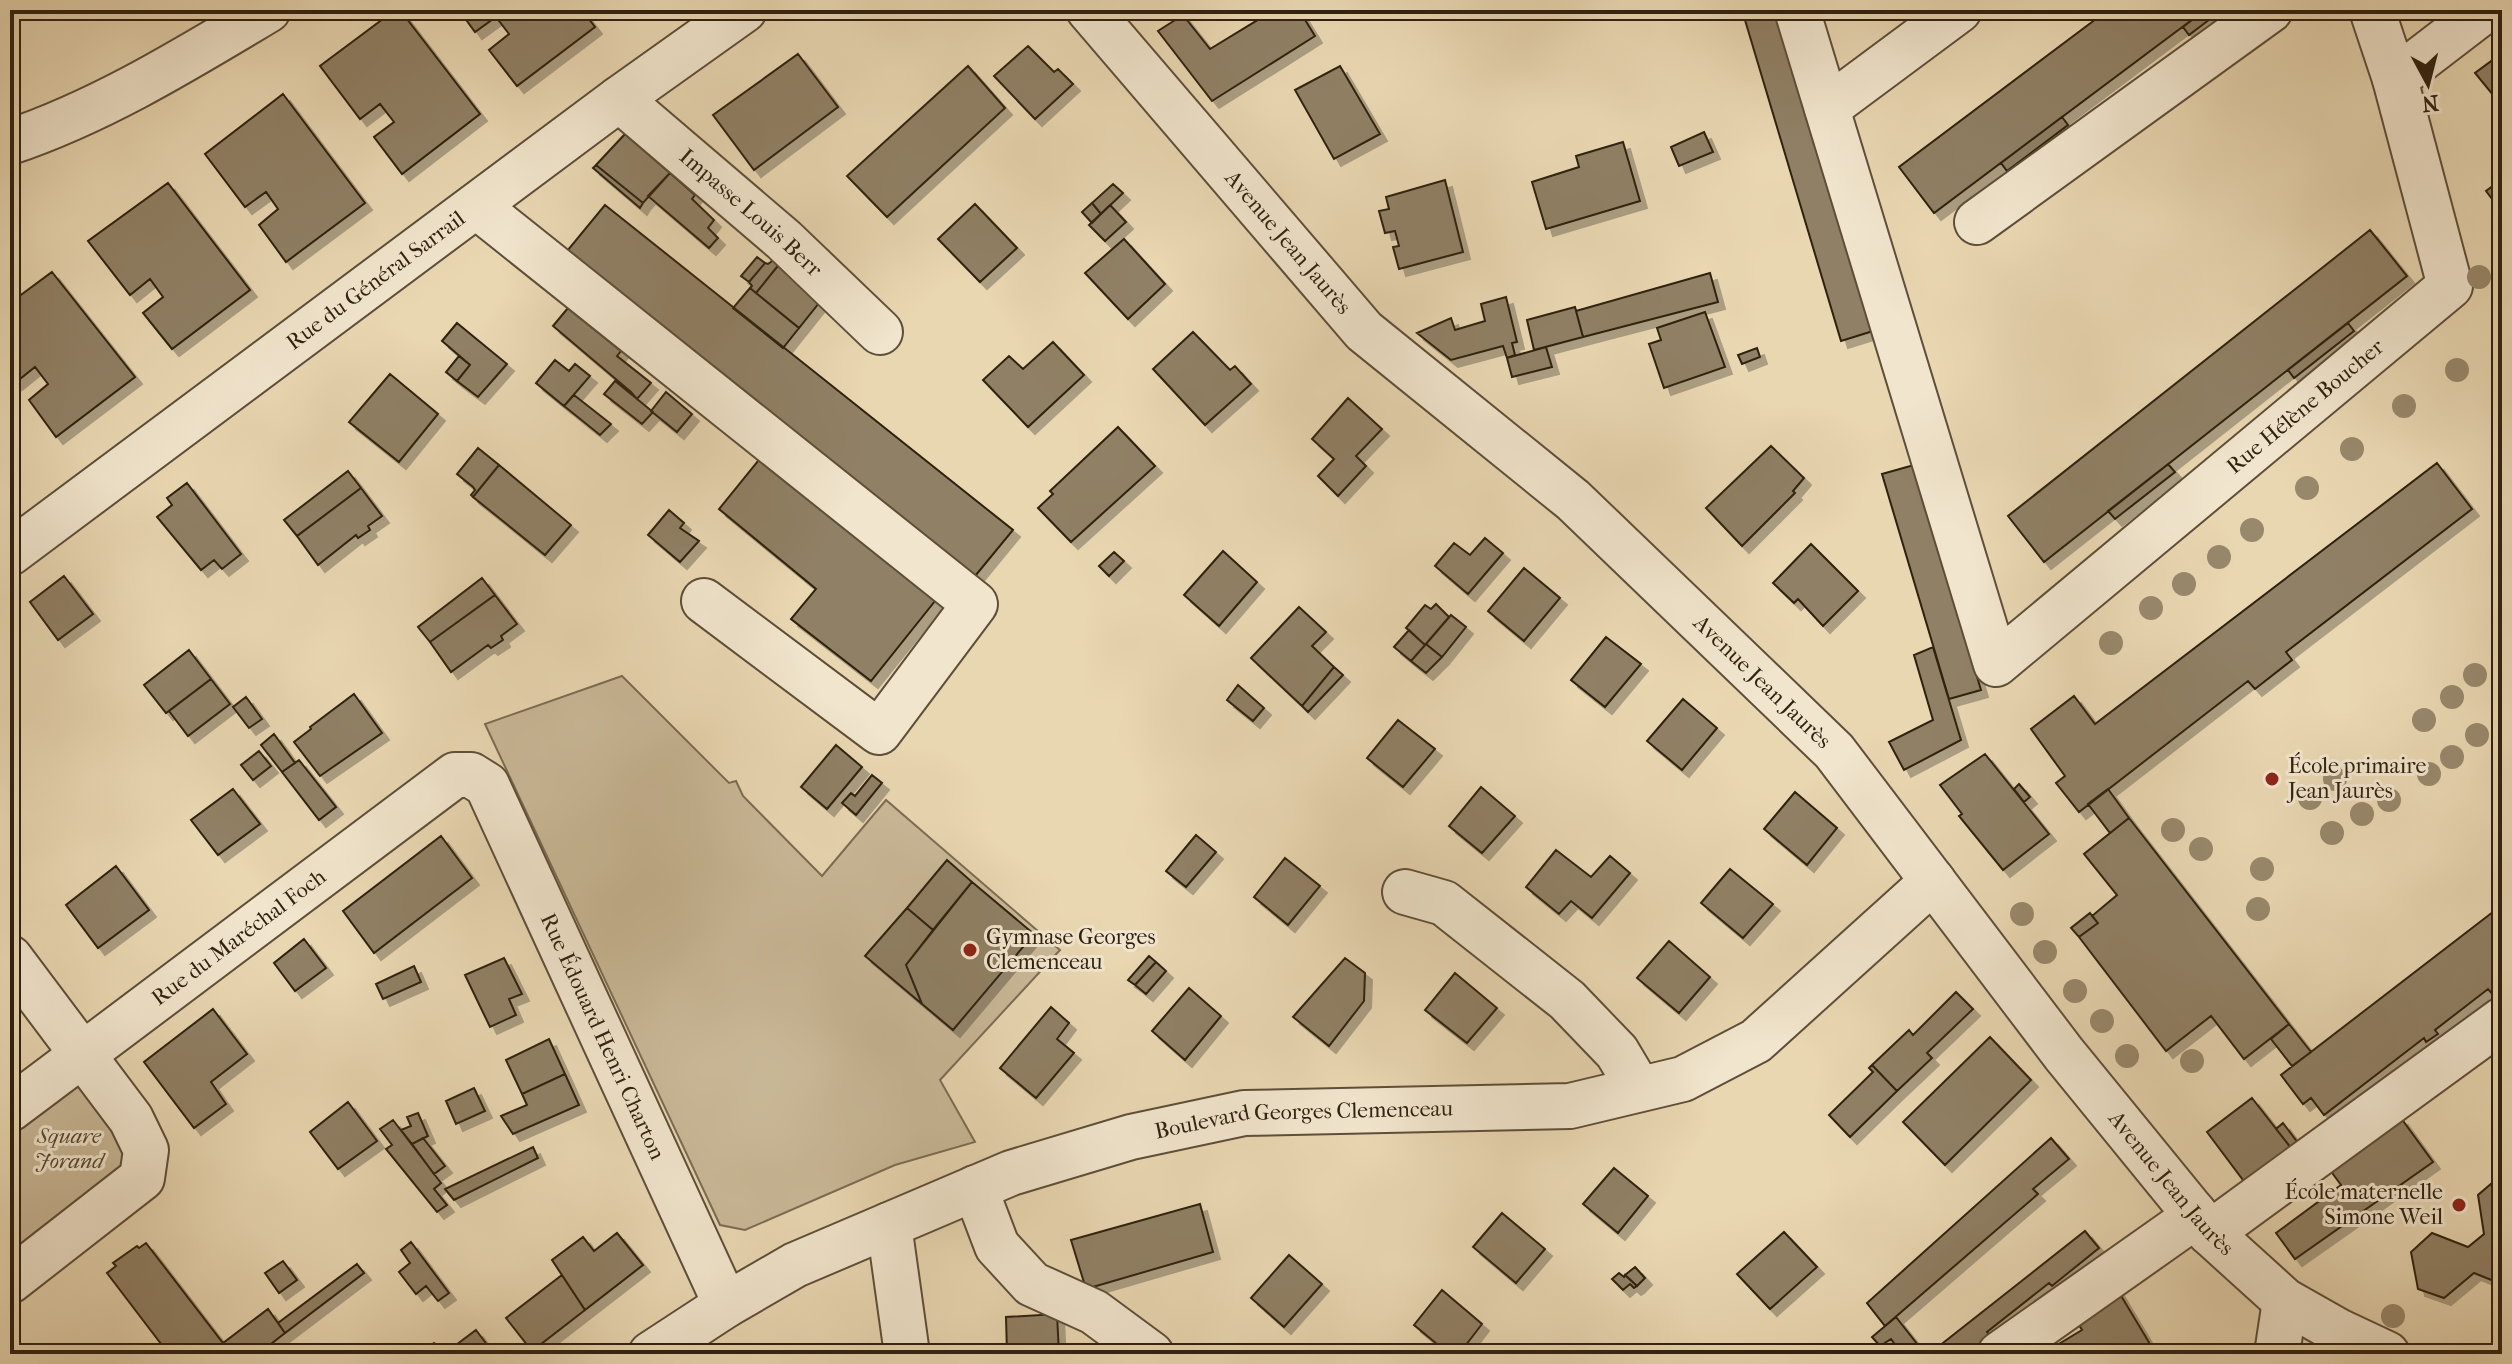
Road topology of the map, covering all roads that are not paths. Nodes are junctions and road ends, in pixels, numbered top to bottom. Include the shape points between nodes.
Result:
1 (268, 10) edge
2 (744, 10) edge
3 (1797, 10) edge
4 (1959, 10) edge
5 (2270, 10) edge
6 (2372, 10) edge
7 (2485, 10) edge
8 (1101, 16) edge
9 (2395, 79) junction
10 (619, 99) junction
11 (1827, 108) junction
12 (10, 142) edge
13 (479, 205) junction
14 (1977, 222) dead end
15 (880, 332) dead end
16 (10, 553) edge
17 (704, 601) dead end
18 (471, 775) joint
19 (1933, 881) junction
20 (1405, 892) dead end
21 (10, 958) edge
22 (2502, 1020) edge
23 (82, 1054) junction
24 (1639, 1089) junction
25 (10, 1109) edge
26 (975, 1188) junction
27 (2202, 1223) junction
28 (889, 1225) junction
29 (10, 1281) edge
30 (2285, 1301) junction
31 (726, 1305) junction
32 (651, 1354) edge
33 (907, 1354) edge
34 (1151, 1354) edge
35 (2000, 1354) edge
36 (2277, 1354) edge
37 (2387, 1354) edge

1 - 12 street via 124,92
2 - 10 street, Rue du Général Sarrail
3 - 11 street
4 - 11 street
5 - 14 street
6 - 9 street, Rue Hélène Boucher
7 - 9 street
8 - 19 street, Avenue Jean Jaurès via 1364,331 1573,500 1834,751
9 - 11 street, Rue Hélène Boucher via 2450,286 1996,664
10 - 13 street, Rue du Général Sarrail
10 - 15 street, Impasse Louis Berr via 784,240
13 - 16 street, Rue du Général Sarrail
13 - 17 street via 975,604 879,732
18 - 23 street, Rue du Maréchal Foch via 455,775
18 - 31 street, Rue Édouard Henri Charton via 487,785
19 - 24 street, Boulevard Georges Clemenceau via 1756,1041 1683,1079
19 - 27 street, Avenue Jean Jaurès
20 - 24 street via 1444,903 1567,1000 1617,1052
21 - 23 street
22 - 27 street
23 - 25 street, Rue du Maréchal Foch
23 - 29 street via 131,1119 146,1150 142,1178
24 - 26 street, Boulevard Georges Clemenceau via 1570,1106 1244,1113 1131,1137
26 - 28 street, Boulevard Georges Clemenceau
26 - 34 street via 997,1246 1032,1284 1094,1312
27 - 30 street, Avenue Jean Jaurès
27 - 35 street via 2180,1227
28 - 31 street, Boulevard Georges Clemenceau via 795,1265
28 - 33 street
30 - 36 street
30 - 37 street, Avenue Jean Jaurès
31 - 32 street, Boulevard Georges Clemenceau

